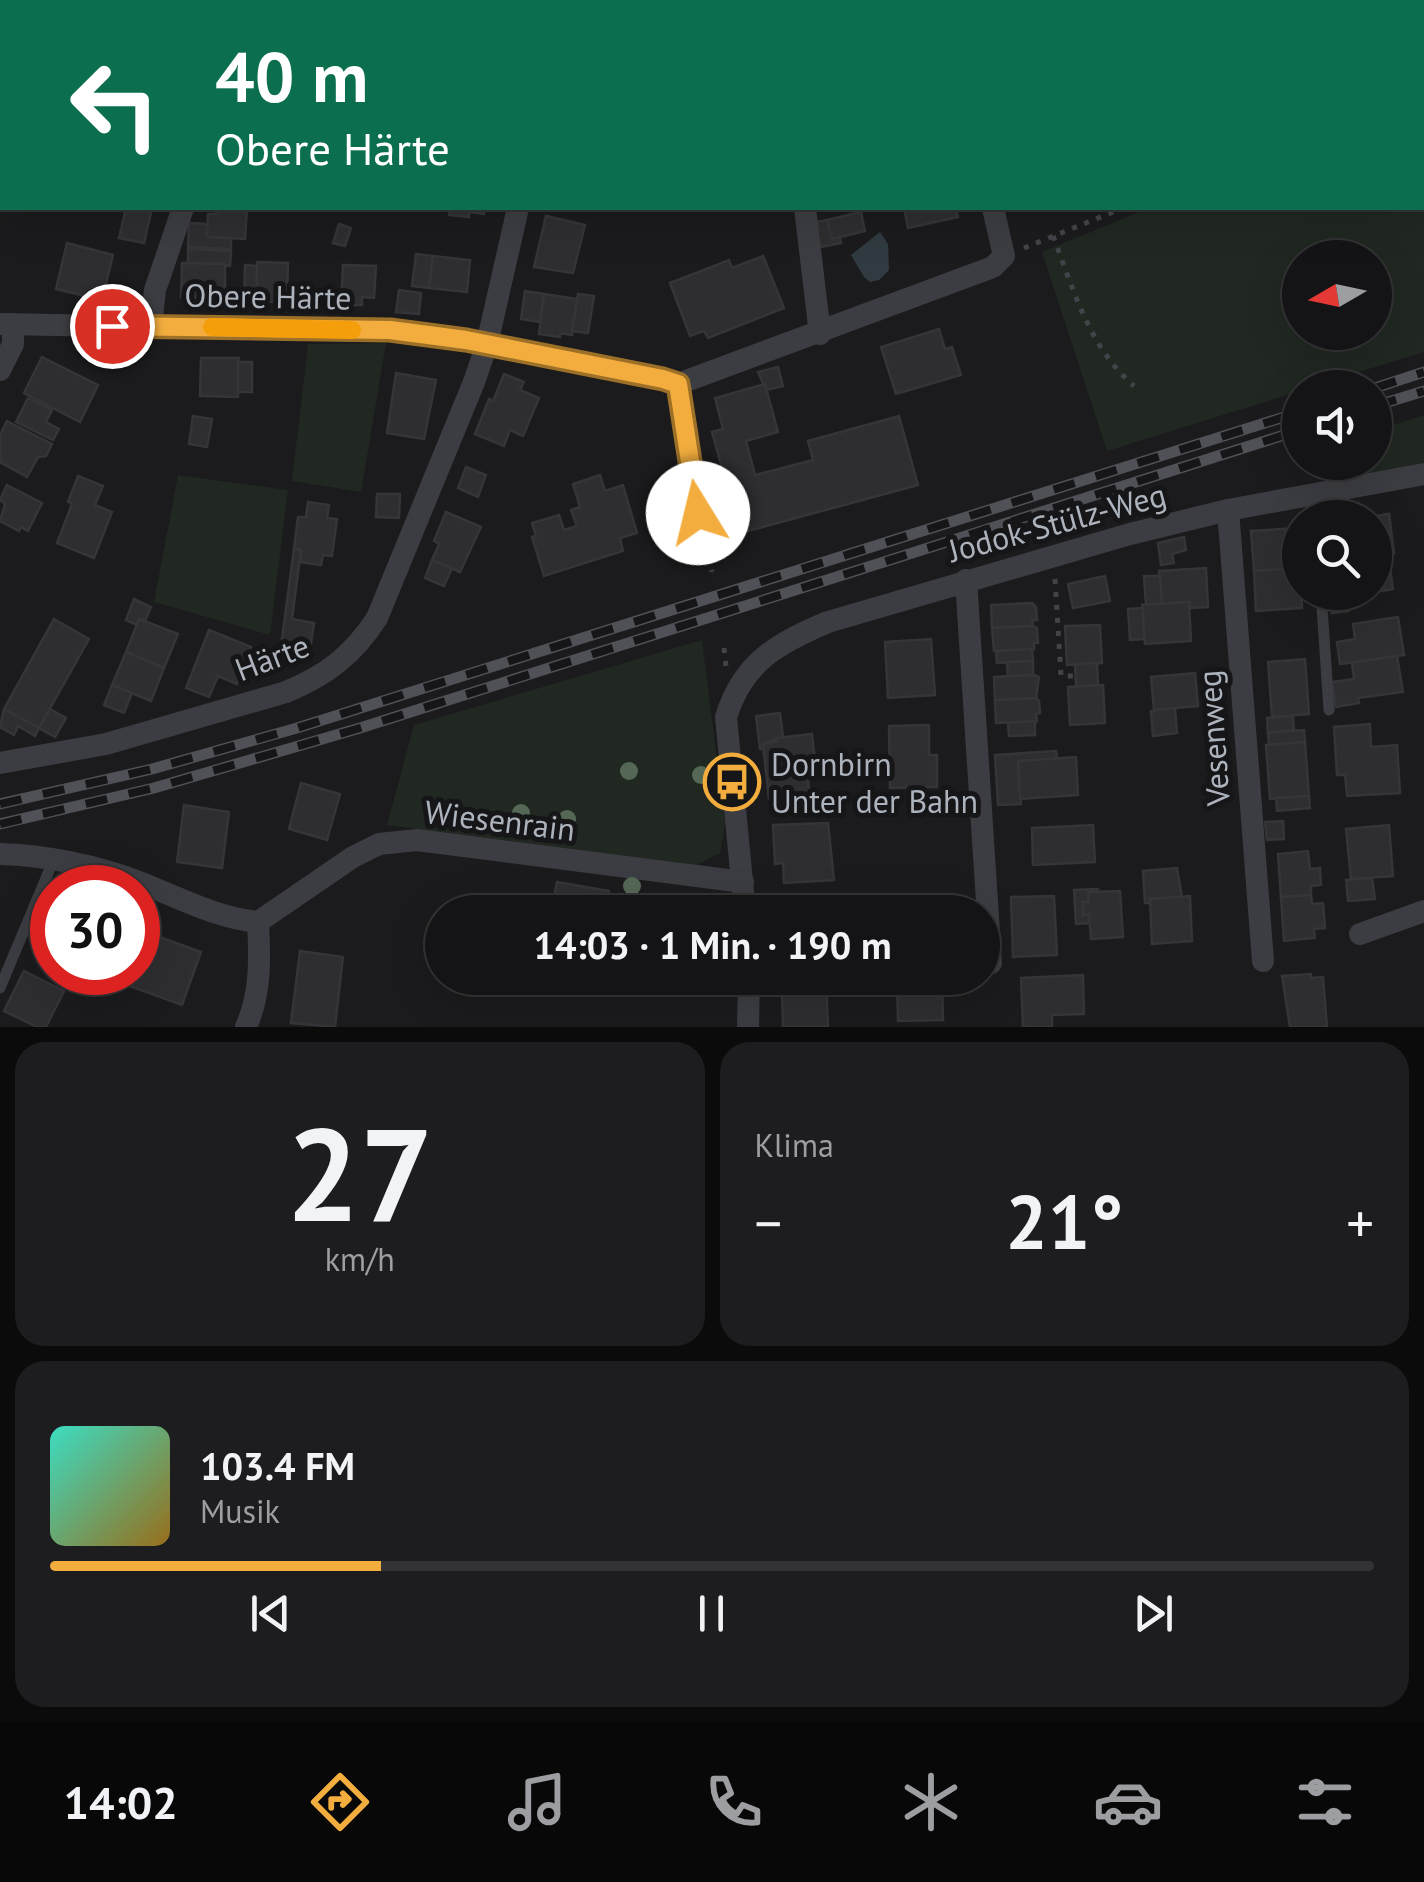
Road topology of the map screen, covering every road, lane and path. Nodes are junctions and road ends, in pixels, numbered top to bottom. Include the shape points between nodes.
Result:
1 (182, 210) edge
2 (518, 210) edge
3 (805, 210) edge
4 (993, 210) edge
5 (1118, 210) edge
6 (1053, 236) junction
7 (1004, 256) junction
8 (7, 324) edge
9 (151, 326) junction
10 (820, 334) junction
11 (486, 344) junction
12 (0, 370) edge
13 (678, 384) junction
14 (1134, 386) dead end
15 (1424, 474) edge
16 (1314, 493) junction
17 (1315, 500) edge
18 (1228, 510) junction
19 (698, 513) joint
20 (1054, 555) junction
21 (712, 572) dead end
22 (966, 580) junction
23 (1322, 610) edge
24 (1076, 676) dead end
25 (1329, 710) dead end
26 (0, 763) edge
27 (0, 854) edge
28 (54, 860) junction
29 (743, 882) junction
30 (744, 895) edge
31 (987, 895) edge
32 (1424, 911) edge
33 (258, 922) junction
34 (1360, 934) dead end
35 (1263, 961) dead end
36 (0, 988) edge
37 (749, 995) edge
38 (246, 1027) edge
39 (748, 1027) edge

1 - 9 street via 155,290
2 - 11 street, Härte
3 - 10 street
4 - 7 street
5 - 6 path
6 - 7 path
6 - 14 path via 1094,341
7 - 10 street via 993,267
8 - 9 street, Obere Härte
8 - 12 street via 13,344
9 - 11 street, Obere Härte via 390,330
10 - 13 street
11 - 13 street, Obere Härte
11 - 26 street, Härte via 377,618 336,667 286,692 106,744
13 - 19 street
15 - 16 street, Jodok-Stülz-Weg
16 - 17 lane
16 - 18 street, Jodok-Stülz-Weg
18 - 20 street, Jodok-Stülz-Weg
18 - 35 street, Vesenweg
19 - 21 path
20 - 22 street, Jodok-Stülz-Weg
20 - 24 path via 1061,676
22 - 29 street, Jodok-Stülz-Weg via 828,622 786,640 748,670 726,716
22 - 31 street
23 - 25 lane
27 - 28 street
28 - 33 street via 138,882 228,919
28 - 36 lane
29 - 30 street
29 - 33 street, Wiesenrain via 418,840 380,844 353,857
32 - 34 street
33 - 38 street via 260,968
37 - 39 street

